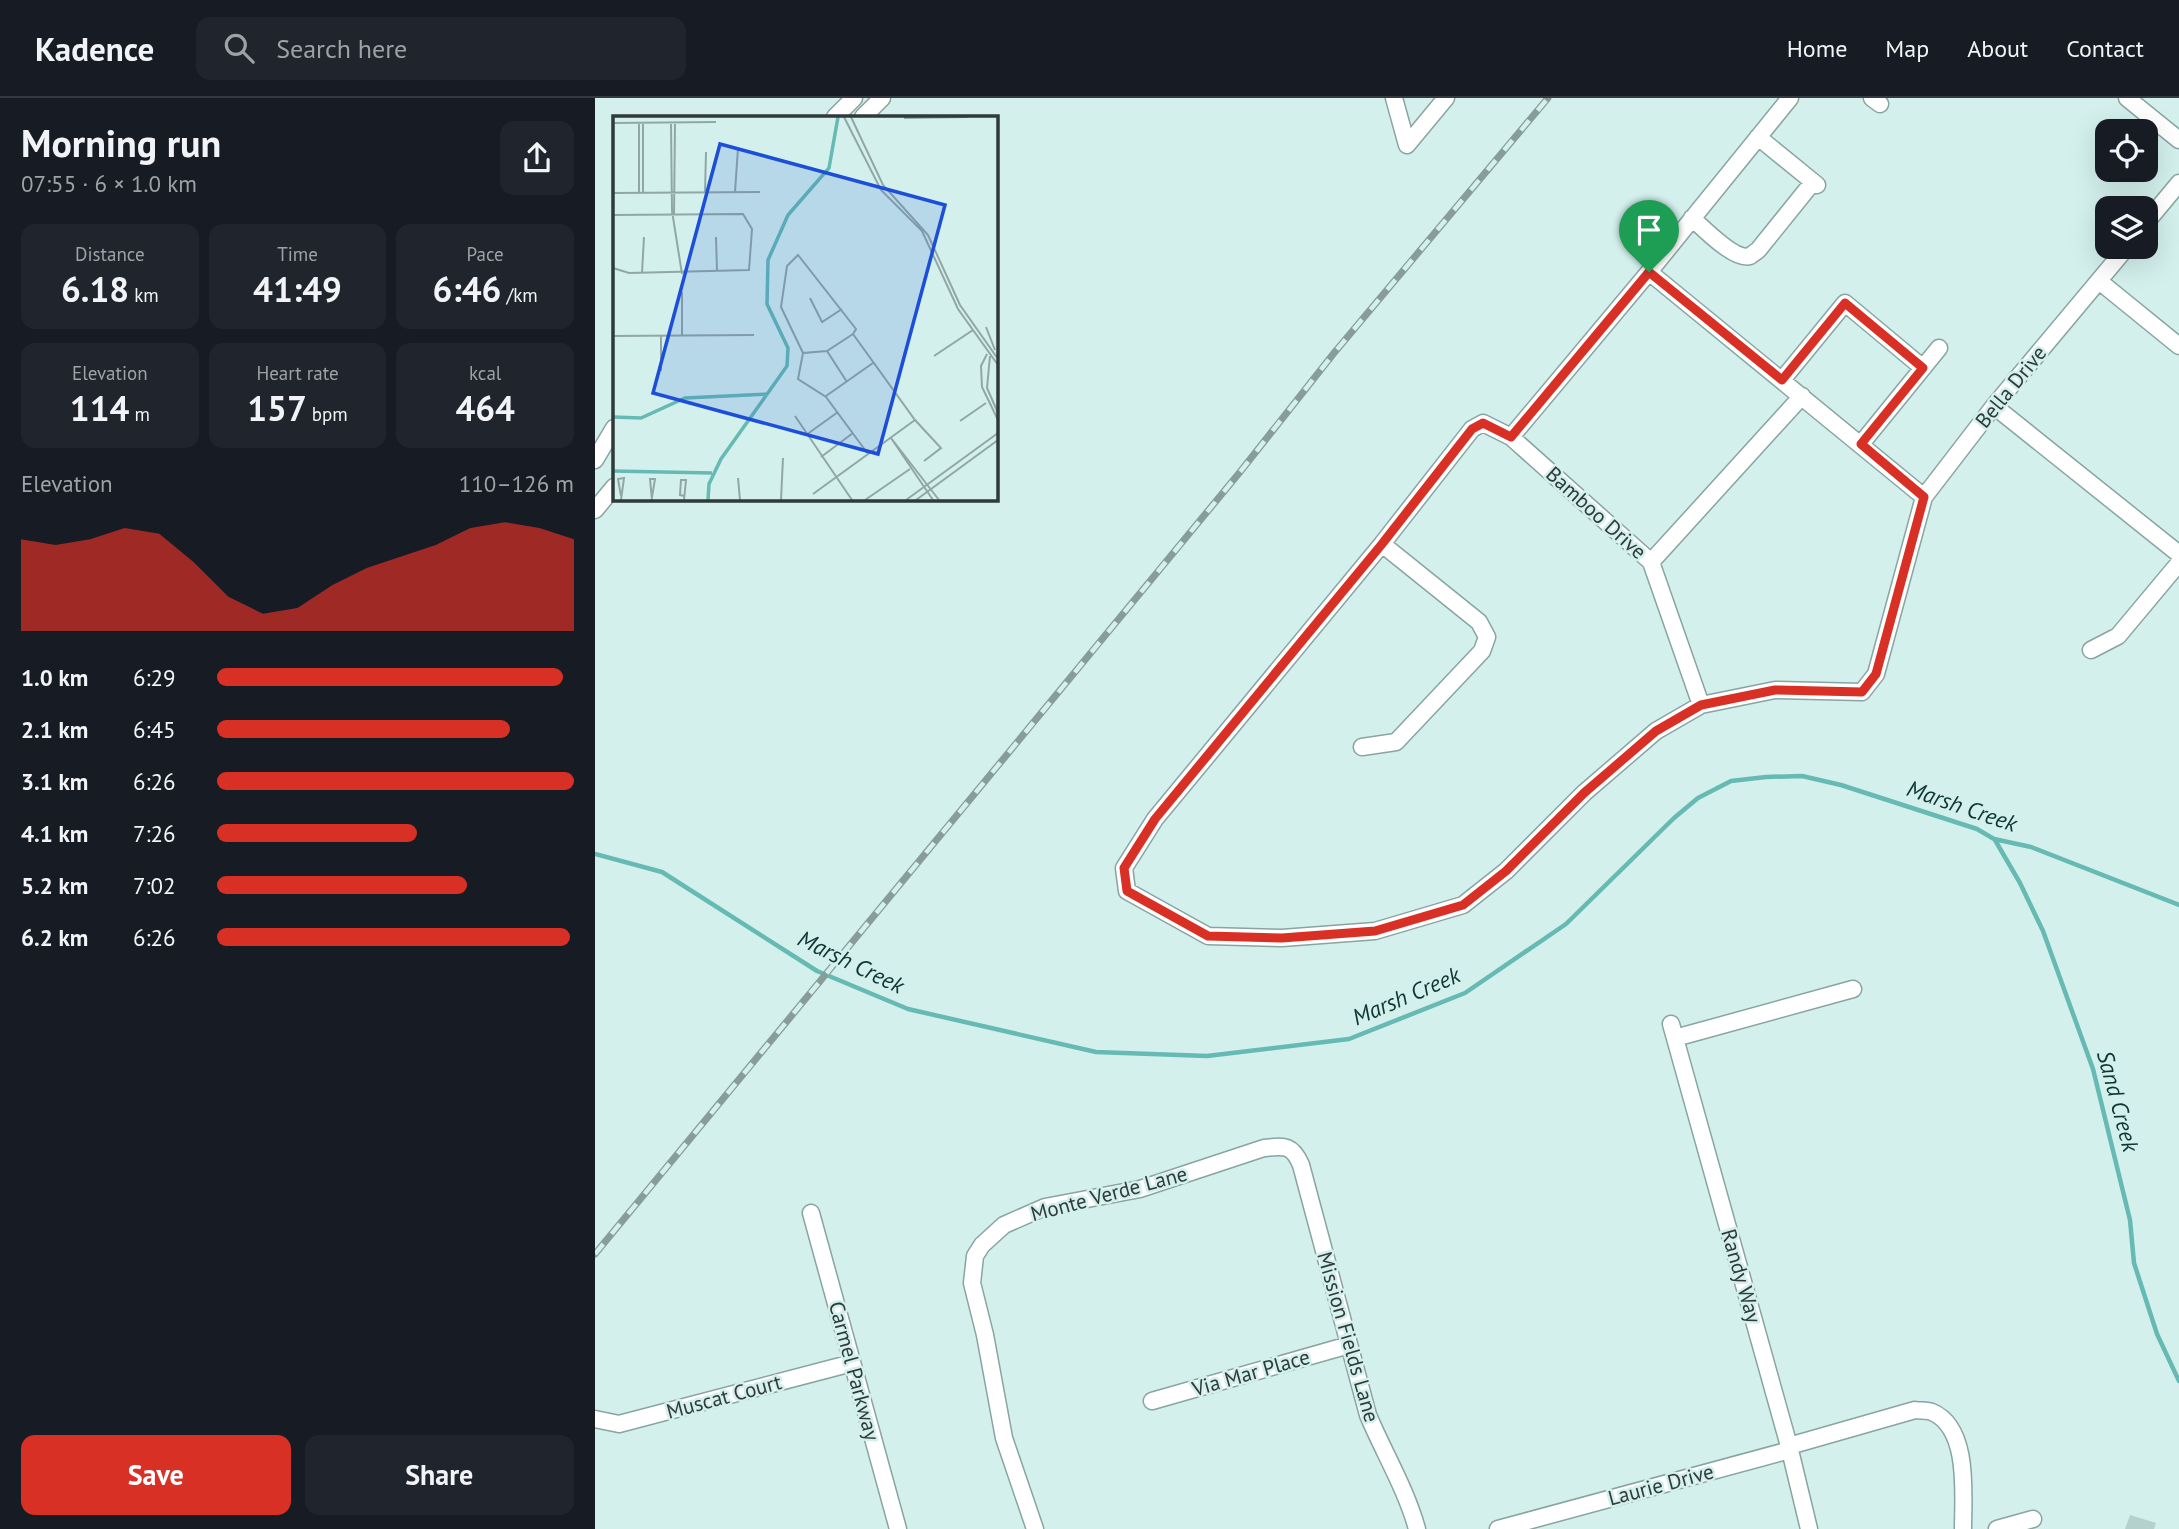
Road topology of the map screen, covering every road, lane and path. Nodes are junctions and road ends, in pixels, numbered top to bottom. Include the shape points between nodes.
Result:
1 (854, 98) edge
2 (882, 98) edge
3 (1394, 98) edge
4 (1446, 98) edge
5 (1790, 98) edge
6 (2127, 98) edge
7 (836, 116) edge
8 (864, 116) edge
9 (1758, 137) junction
10 (2179, 140) edge
11 (2179, 183) edge
12 (2158, 208) edge
13 (1692, 218) junction
14 (2117, 259) edge
15 (1649, 272) junction
16 (2099, 281) junction
17 (2179, 346) edge
18 (1940, 348) dead end
19 (1923, 368) junction
20 (1782, 380) junction
21 (1802, 396) junction
22 (1994, 406) junction
23 (613, 430) edge
24 (1511, 437) junction
25 (1861, 444) junction
26 (595, 460) edge
27 (613, 488) edge
28 (1924, 497) junction
29 (595, 509) edge
30 (1382, 544) junction
31 (2179, 554) edge
32 (1651, 562) junction
33 (2179, 563) edge
34 (2091, 650) dead end
35 (1701, 705) junction
36 (1362, 747) dead end
37 (1853, 989) dead end
38 (1284, 1146) joint
39 (811, 1213) dead end
40 (1349, 1345) junction
41 (852, 1363) junction
42 (1152, 1401) dead end
43 (595, 1419) edge
44 (1789, 1448) junction
45 (2033, 1519) dead end
46 (898, 1529) edge
47 (1035, 1529) edge
48 (1417, 1529) edge
49 (1498, 1529) edge
50 (1809, 1529) edge
51 (1963, 1529) edge
52 (1997, 1529) edge

1 - 7 street
2 - 8 street
3 - 4 street via 1407,145
5 - 9 street
6 - 10 street
9 - 13 street
9 - 13 street via 1815,183 1750,256 1740,256
11 - 12 street
13 - 15 street
14 - 16 street, Bella Drive
15 - 20 street
15 - 24 street
16 - 17 street
16 - 22 street, Bella Drive
18 - 19 street
19 - 20 street via 1845,303
19 - 25 street
20 - 21 street
21 - 25 street
21 - 32 street
22 - 28 street, Bella Drive
22 - 31 street
23 - 26 street
24 - 30 street via 1483,423 1472,429
24 - 32 street, Bamboo Drive
25 - 28 street
27 - 29 street
28 - 35 street, Bella Drive via 1876,674 1862,692 1775,690
30 - 35 street via 1155,819 1124,868 1127,891 1208,936 1282,938 1375,931 1463,905 1506,871 1584,793 1656,731
30 - 36 street via 1479,622 1487,637 1482,651 1396,742
32 - 35 street, Bamboo Drive
33 - 34 street via 2118,636
37 - 44 street, Randy Way via 1673,1031
38 - 40 street, Mission Fields Lane via 1296,1153 1301,1165
38 - 47 street, Monte Verde Lane via 1264,1148 1140,1189 1045,1207 1004,1225 982,1245 975,1256 972,1283 1004,1438
39 - 41 street, Carmel Parkway
40 - 42 street, Via Mar Place
40 - 48 street, Mission Fields Lane via 1368,1415 1409,1499
41 - 43 street, Muscat Court via 619,1424
41 - 46 street, Carmel Parkway
44 - 49 street, Laurie Drive
44 - 50 street, Randy Way
44 - 51 street, Laurie Drive via 1915,1410 1932,1412 1948,1425 1961,1454
45 - 52 street

